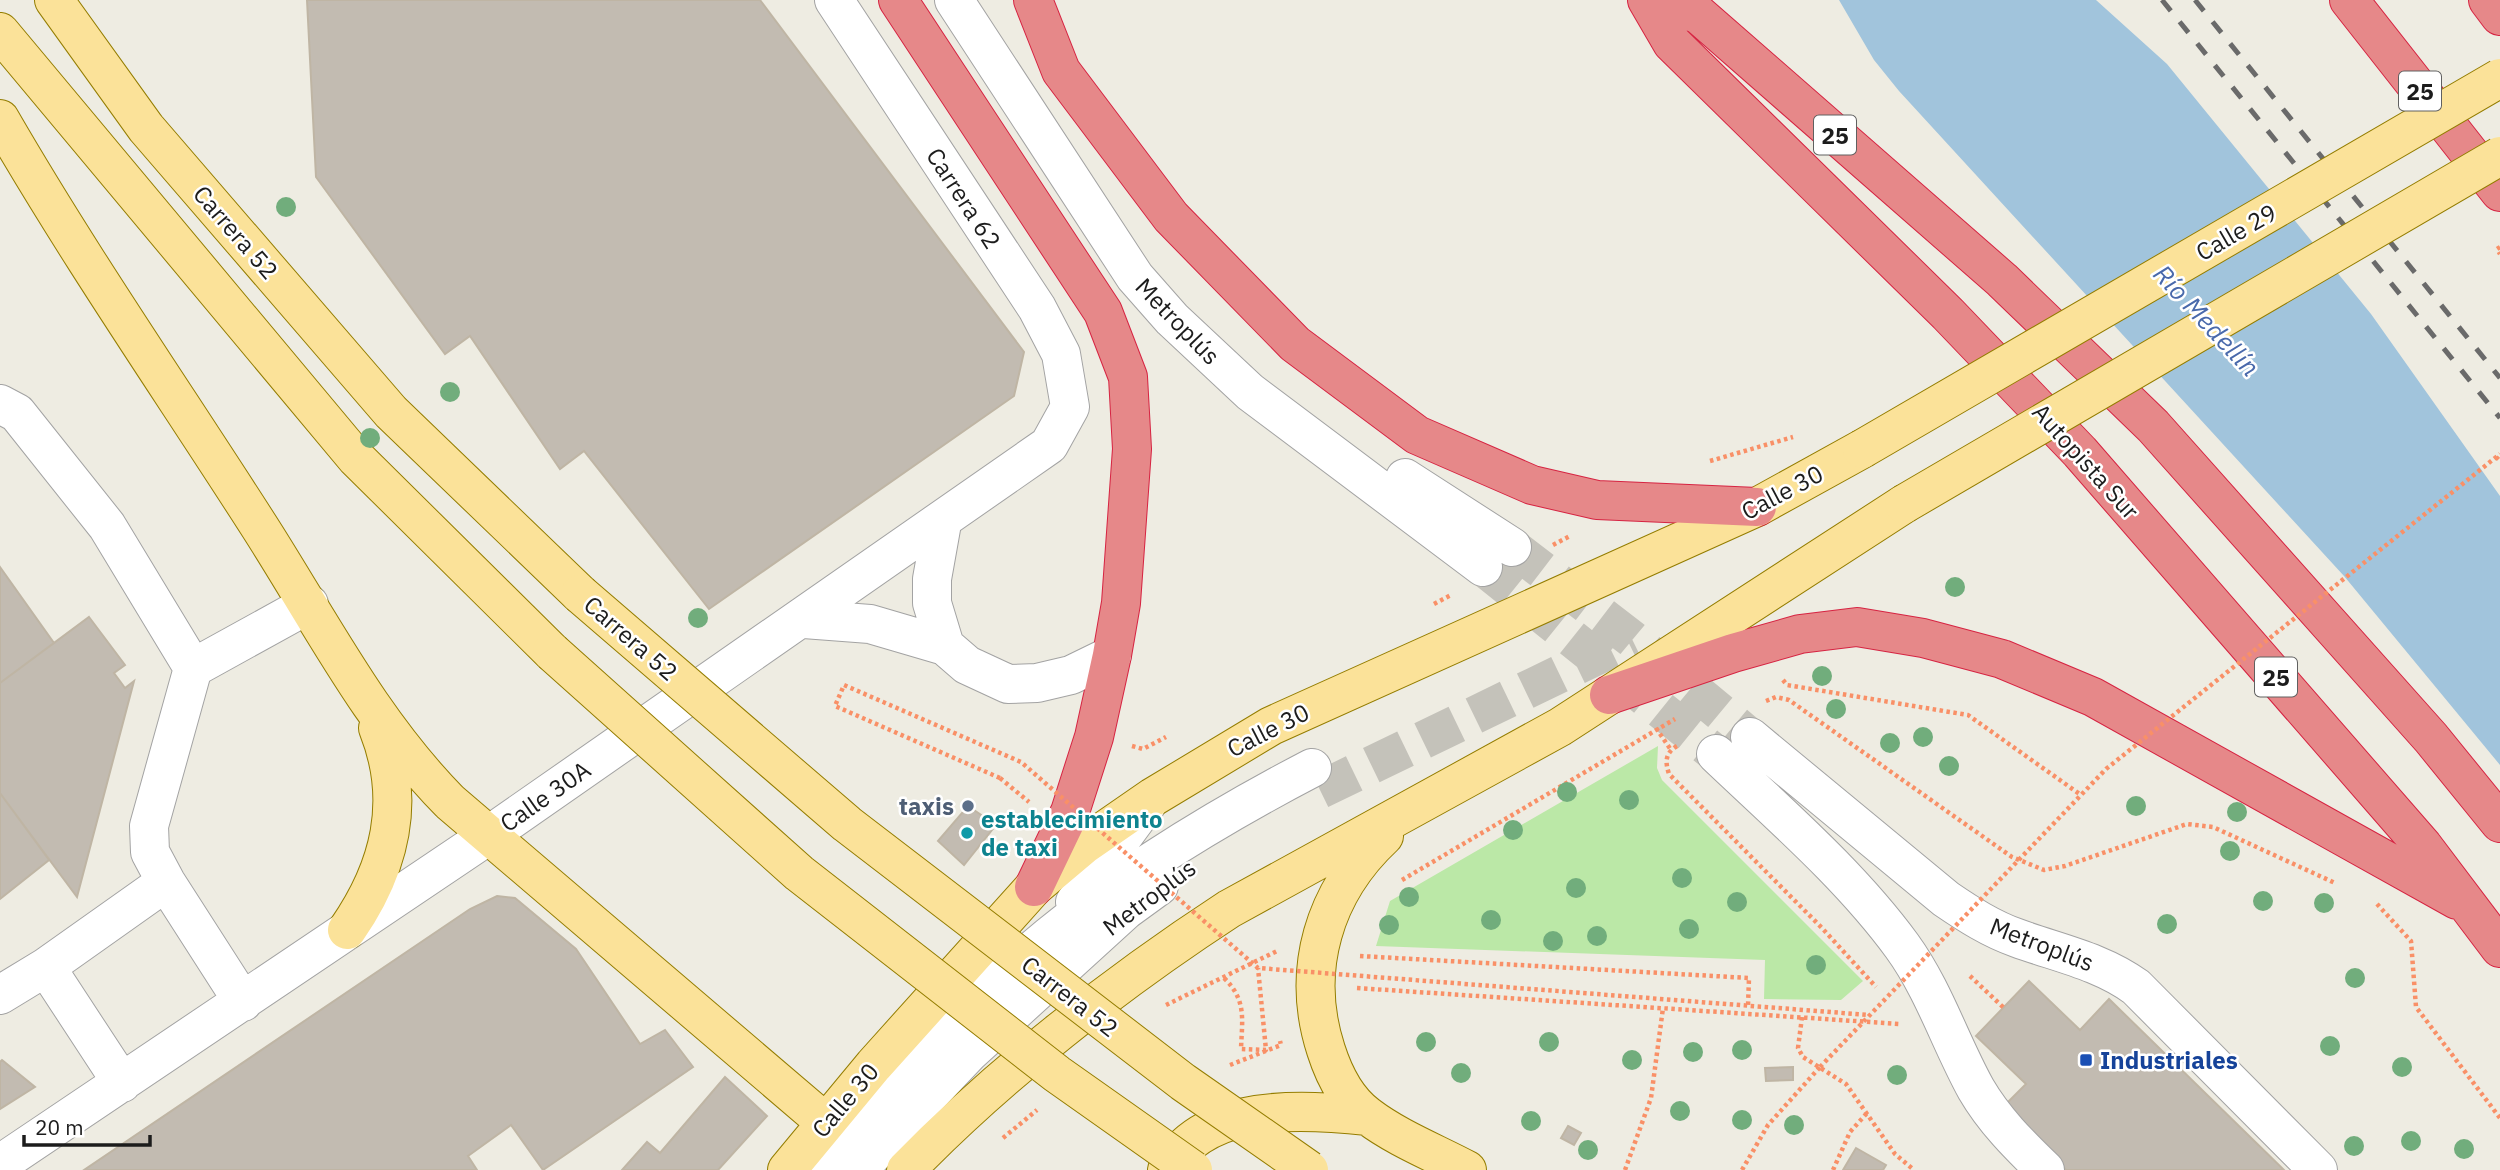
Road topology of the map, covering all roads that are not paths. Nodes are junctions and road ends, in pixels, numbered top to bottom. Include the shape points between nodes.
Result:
1 (54, 0) edge
2 (834, 0) edge
3 (898, 0) edge
4 (954, 0) edge
5 (977, 0) edge
6 (1033, 0) edge
7 (1647, 0) edge
8 (1662, 0) edge
9 (2349, 0) edge
10 (2488, 0) edge
11 (2500, 16) edge
12 (0, 32) edge
13 (2500, 78) edge
14 (0, 119) edge
15 (2500, 156) edge
16 (2500, 192) edge
17 (0, 404) edge
18 (1070, 407) joint
19 (1862, 449) joint
20 (1757, 507) junction
21 (942, 523) junction
22 (309, 604) junction
23 (804, 619) junction
24 (945, 646) junction
25 (1112, 655) junction
26 (193, 668) junction
27 (1609, 695) junction
28 (371, 710) junction
29 (1754, 721) tunnel mouth
30 (1700, 749) tunnel mouth
31 (1153, 797) junction
32 (1409, 812) junction
33 (2500, 822) edge
34 (489, 835) junction
35 (166, 882) junction
36 (1034, 887) junction
37 (2468, 906) junction
38 (347, 930) junction
39 (1193, 933) junction
40 (1049, 936) junction
41 (2500, 947) edge
42 (46, 967) junction
43 (0, 995) edge
44 (243, 1002) junction
45 (995, 1029) junction
46 (122, 1083) junction
47 (1368, 1116) junction
48 (827, 1123) junction
49 (0, 1164) edge
50 (787, 1170) edge
51 (818, 1170) edge
52 (858, 1170) edge
53 (906, 1170) edge
54 (1167, 1170) edge
55 (1193, 1170) edge
56 (1309, 1170) edge
57 (1467, 1170) edge
58 (2045, 1170) edge
59 (2318, 1170) edge

1 - 56 main road, Carrera 52, bridge via 146,128 391,412 580,594 847,824 1183,1082
2 - 18 street, Carrera 62 via 1037,308 1062,354
3 - 25 highway via 1103,312 1128,377 1132,449 1121,603
4 - 5 street, Metroplús via 1135,277 1172,319 1250,392 1498,557 1394,470 1252,369 1155,276
6 - 20 highway via 1061,71 1171,217 1295,344 1416,435 1532,485 1597,500
7 - 37 highway, Autopista Sur / 25 via 1672,43 1948,314 2080,452 2414,835
8 - 33 highway, 25 via 1710,24 2002,280 2153,426
9 - 16 highway, 25
10 - 11 highway
12 - 55 main road, bridge via 356,458 552,652 799,873 1057,1074
13 - 19 main road, Calle 29, bridge
14 - 22 main road
15 - 27 main road, bridge via 1904,505
17 - 26 street via 17,413 107,526
18 - 21 street, Calle 30A via 1049,445
19 - 20 main road, Calle 30
20 - 31 main road, Calle 30 via 1271,726
21 - 23 street, Calle 30A
21 - 24 street via 932,603
22 - 26 street
22 - 28 main road
23 - 24 street via 870,624
23 - 34 street, Calle 30A
24 - 25 street via 967,665 1008,684 1071,675
25 - 36 highway via 1094,737 1070,812
26 - 35 street via 149,827 150,852
27 - 32 main road
27 - 37 highway via 1800,635 1857,627 1923,638 2002,659 2093,698
28 - 34 main road via 424,776
28 - 38 main road via 393,784 391,823 384,861 369,898
29 - 59 street, Metroplús via 1946,899 2014,937 2114,971 2136,987
30 - 58 street via 1867,904 1903,948 1942,1013 1977,1089 2009,1135
31 - 36 main road, Calle 30 via 1085,844
31 - 40 street, Metroplús
32 - 39 main road
32 - 47 main road via 1355,867 1330,909 1316,968 1318,1026 1331,1065 1350,1099
34 - 38 street, Calle 30A
34 - 48 main road
35 - 42 street
35 - 44 street
36 - 48 main road, Calle 30
37 - 41 highway, Autopista Sur / 25
38 - 44 street, Calle 30A
39 - 45 street, Metroplús
39 - 53 main road via 1002,1081
40 - 45 street, Metroplús via 1112,889 1253,798 1316,779 1136,902
40 - 51 street, Metroplús via 860,1120
42 - 43 street
42 - 46 street
44 - 46 street, Calle 30A
45 - 52 street, Metroplús
46 - 49 street, Calle 30A
47 - 54 main road via 1303,1112 1249,1117 1205,1131 1188,1143
47 - 57 main road
48 - 50 main road, Calle 30

